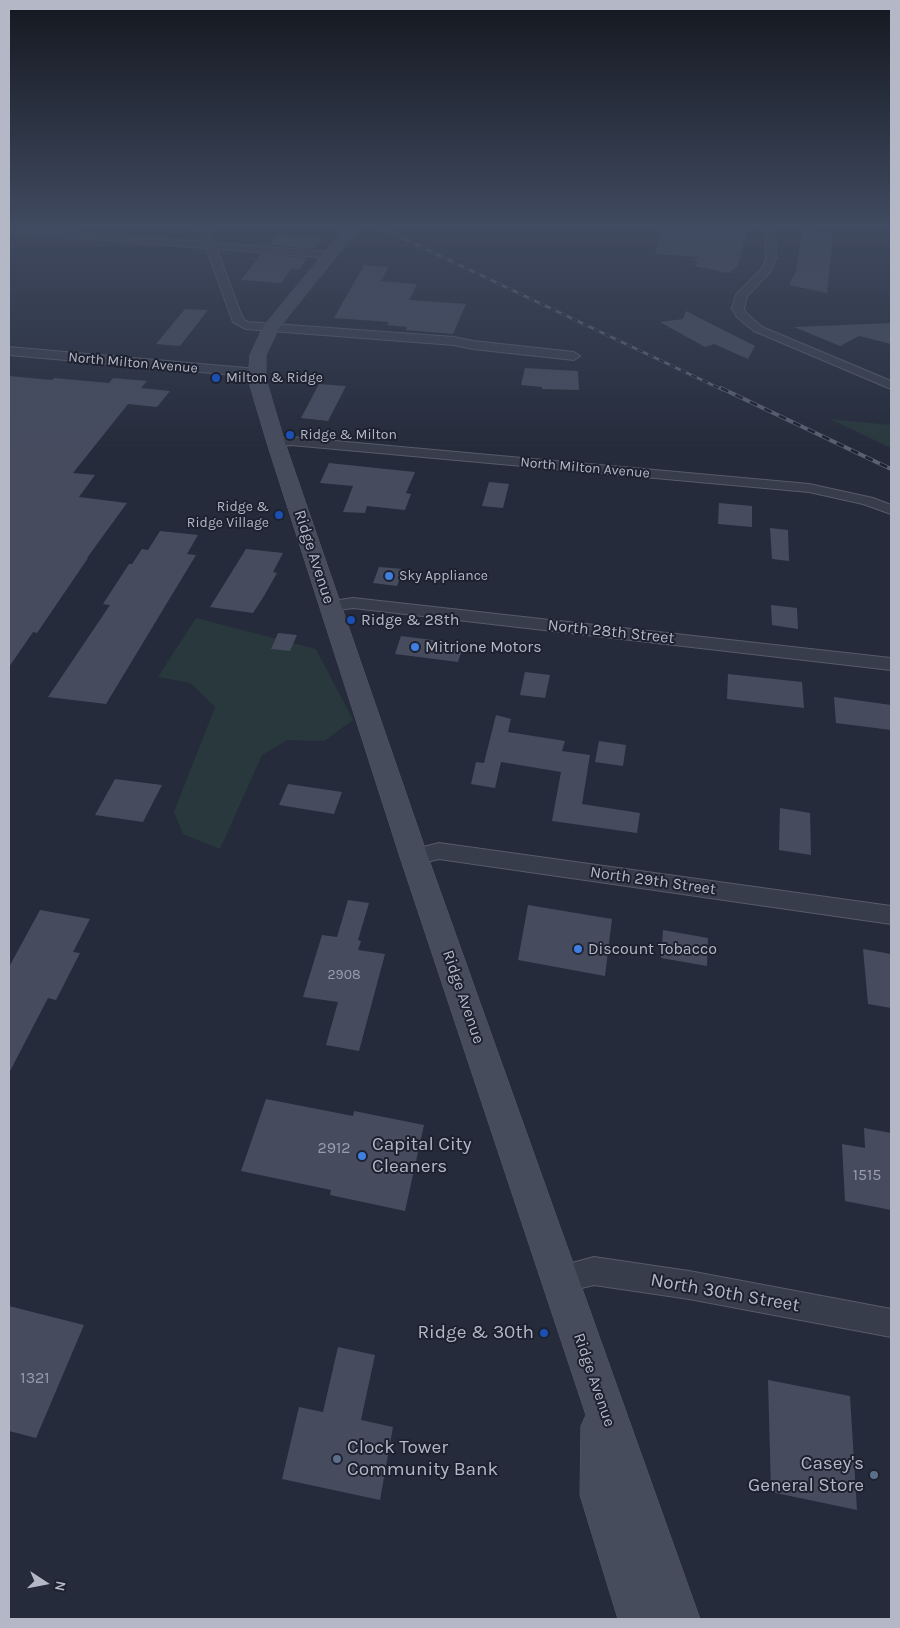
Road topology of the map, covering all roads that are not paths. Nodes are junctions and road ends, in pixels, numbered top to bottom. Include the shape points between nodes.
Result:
1 (231, 302) edge
2 (292, 302) edge
3 (740, 302) edge
4 (271, 327) junction
5 (10, 352) edge
6 (574, 356) dead end
7 (891, 372) edge
8 (257, 373) junction
9 (877, 380) junction
10 (891, 385) edge
11 (276, 443) junction
12 (891, 510) edge
13 (331, 606) junction
14 (891, 664) edge
15 (414, 857) junction
16 (891, 915) edge
17 (560, 1279) junction
18 (891, 1323) edge
19 (602, 1405) junction
20 (641, 1619) edge
21 (677, 1619) edge

1 - 4 street via 239,322
2 - 4 street, Ridge Avenue
3 - 9 street via 741,315 758,329
4 - 6 street via 454,341
4 - 8 street, Ridge Avenue via 260,347
5 - 8 street, North Milton Avenue
7 - 9 street
8 - 11 street, Ridge Avenue
9 - 10 street
11 - 12 street, North Milton Avenue via 291,441 809,488 868,501
11 - 13 street, Ridge Avenue
13 - 14 street, North 28th Street via 363,604
13 - 15 street, Ridge Avenue
15 - 16 street, North 29th Street via 439,851
15 - 17 street, Ridge Avenue
17 - 18 street, North 30th Street via 594,1271 689,1285
17 - 19 street, Ridge Avenue
19 - 20 street via 602,1495
19 - 21 street, Ridge Avenue

